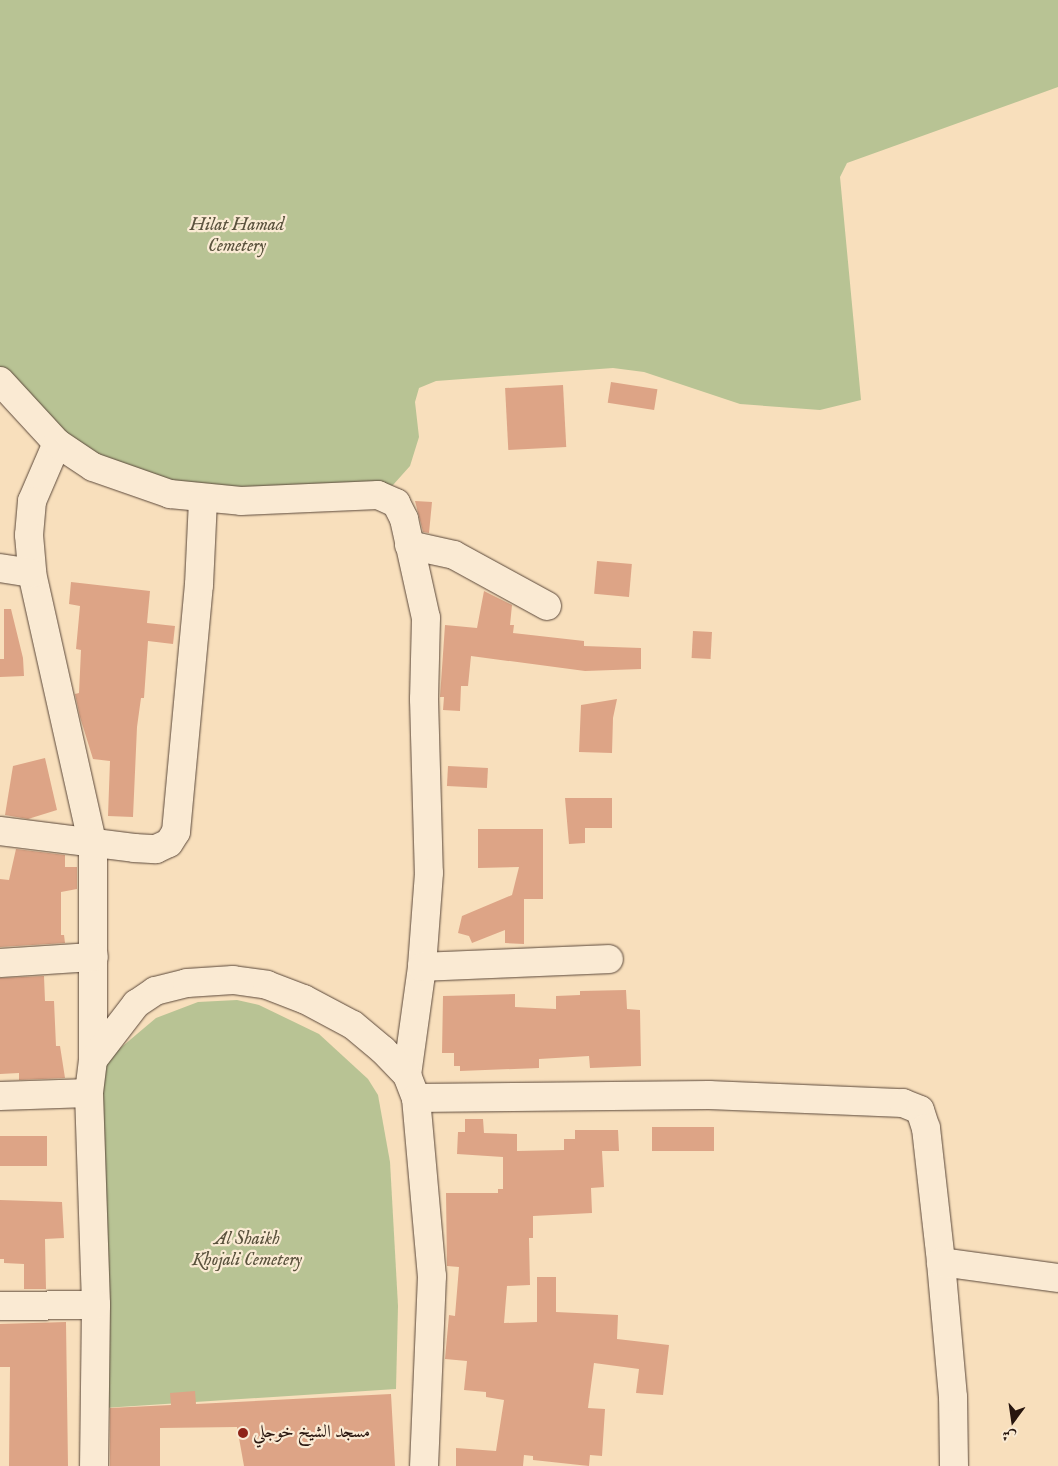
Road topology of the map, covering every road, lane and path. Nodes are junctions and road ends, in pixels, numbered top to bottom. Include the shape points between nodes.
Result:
1 (0, 381) edge
2 (57, 443) junction
3 (203, 500) junction
4 (410, 545) junction
5 (0, 568) edge
6 (32, 573) junction
7 (547, 606) dead end
8 (0, 830) edge
9 (93, 845) junction
10 (94, 957) junction
11 (609, 959) dead end
12 (0, 963) edge
13 (422, 967) junction
14 (93, 1060) junction
15 (411, 1087) junction
16 (89, 1093) junction
17 (0, 1096) edge
18 (941, 1262) junction
19 (1058, 1278) edge
20 (96, 1305) junction
21 (0, 1306) edge
22 (94, 1466) edge
23 (424, 1466) edge
24 (954, 1466) edge

1 - 2 street
2 - 3 street via 93,467 130,482
2 - 6 street via 32,502 29,536
3 - 4 street via 378,495 396,503
3 - 9 street via 199,585 176,832 169,843 156,849
4 - 7 street via 454,556
4 - 13 street via 426,618 424,699 429,874
5 - 6 street
6 - 9 street
8 - 9 street
9 - 10 street
10 - 12 street
10 - 14 street
11 - 13 street
13 - 15 street
14 - 15 street via 136,1004 155,991 187,983 232,980 267,985 304,999 353,1026 383,1050
14 - 16 street
15 - 18 street via 903,1103 920,1110 926,1128
15 - 23 street via 432,1276
16 - 17 street
16 - 20 street
18 - 19 street
18 - 24 street via 953,1397
20 - 21 street
20 - 22 street

